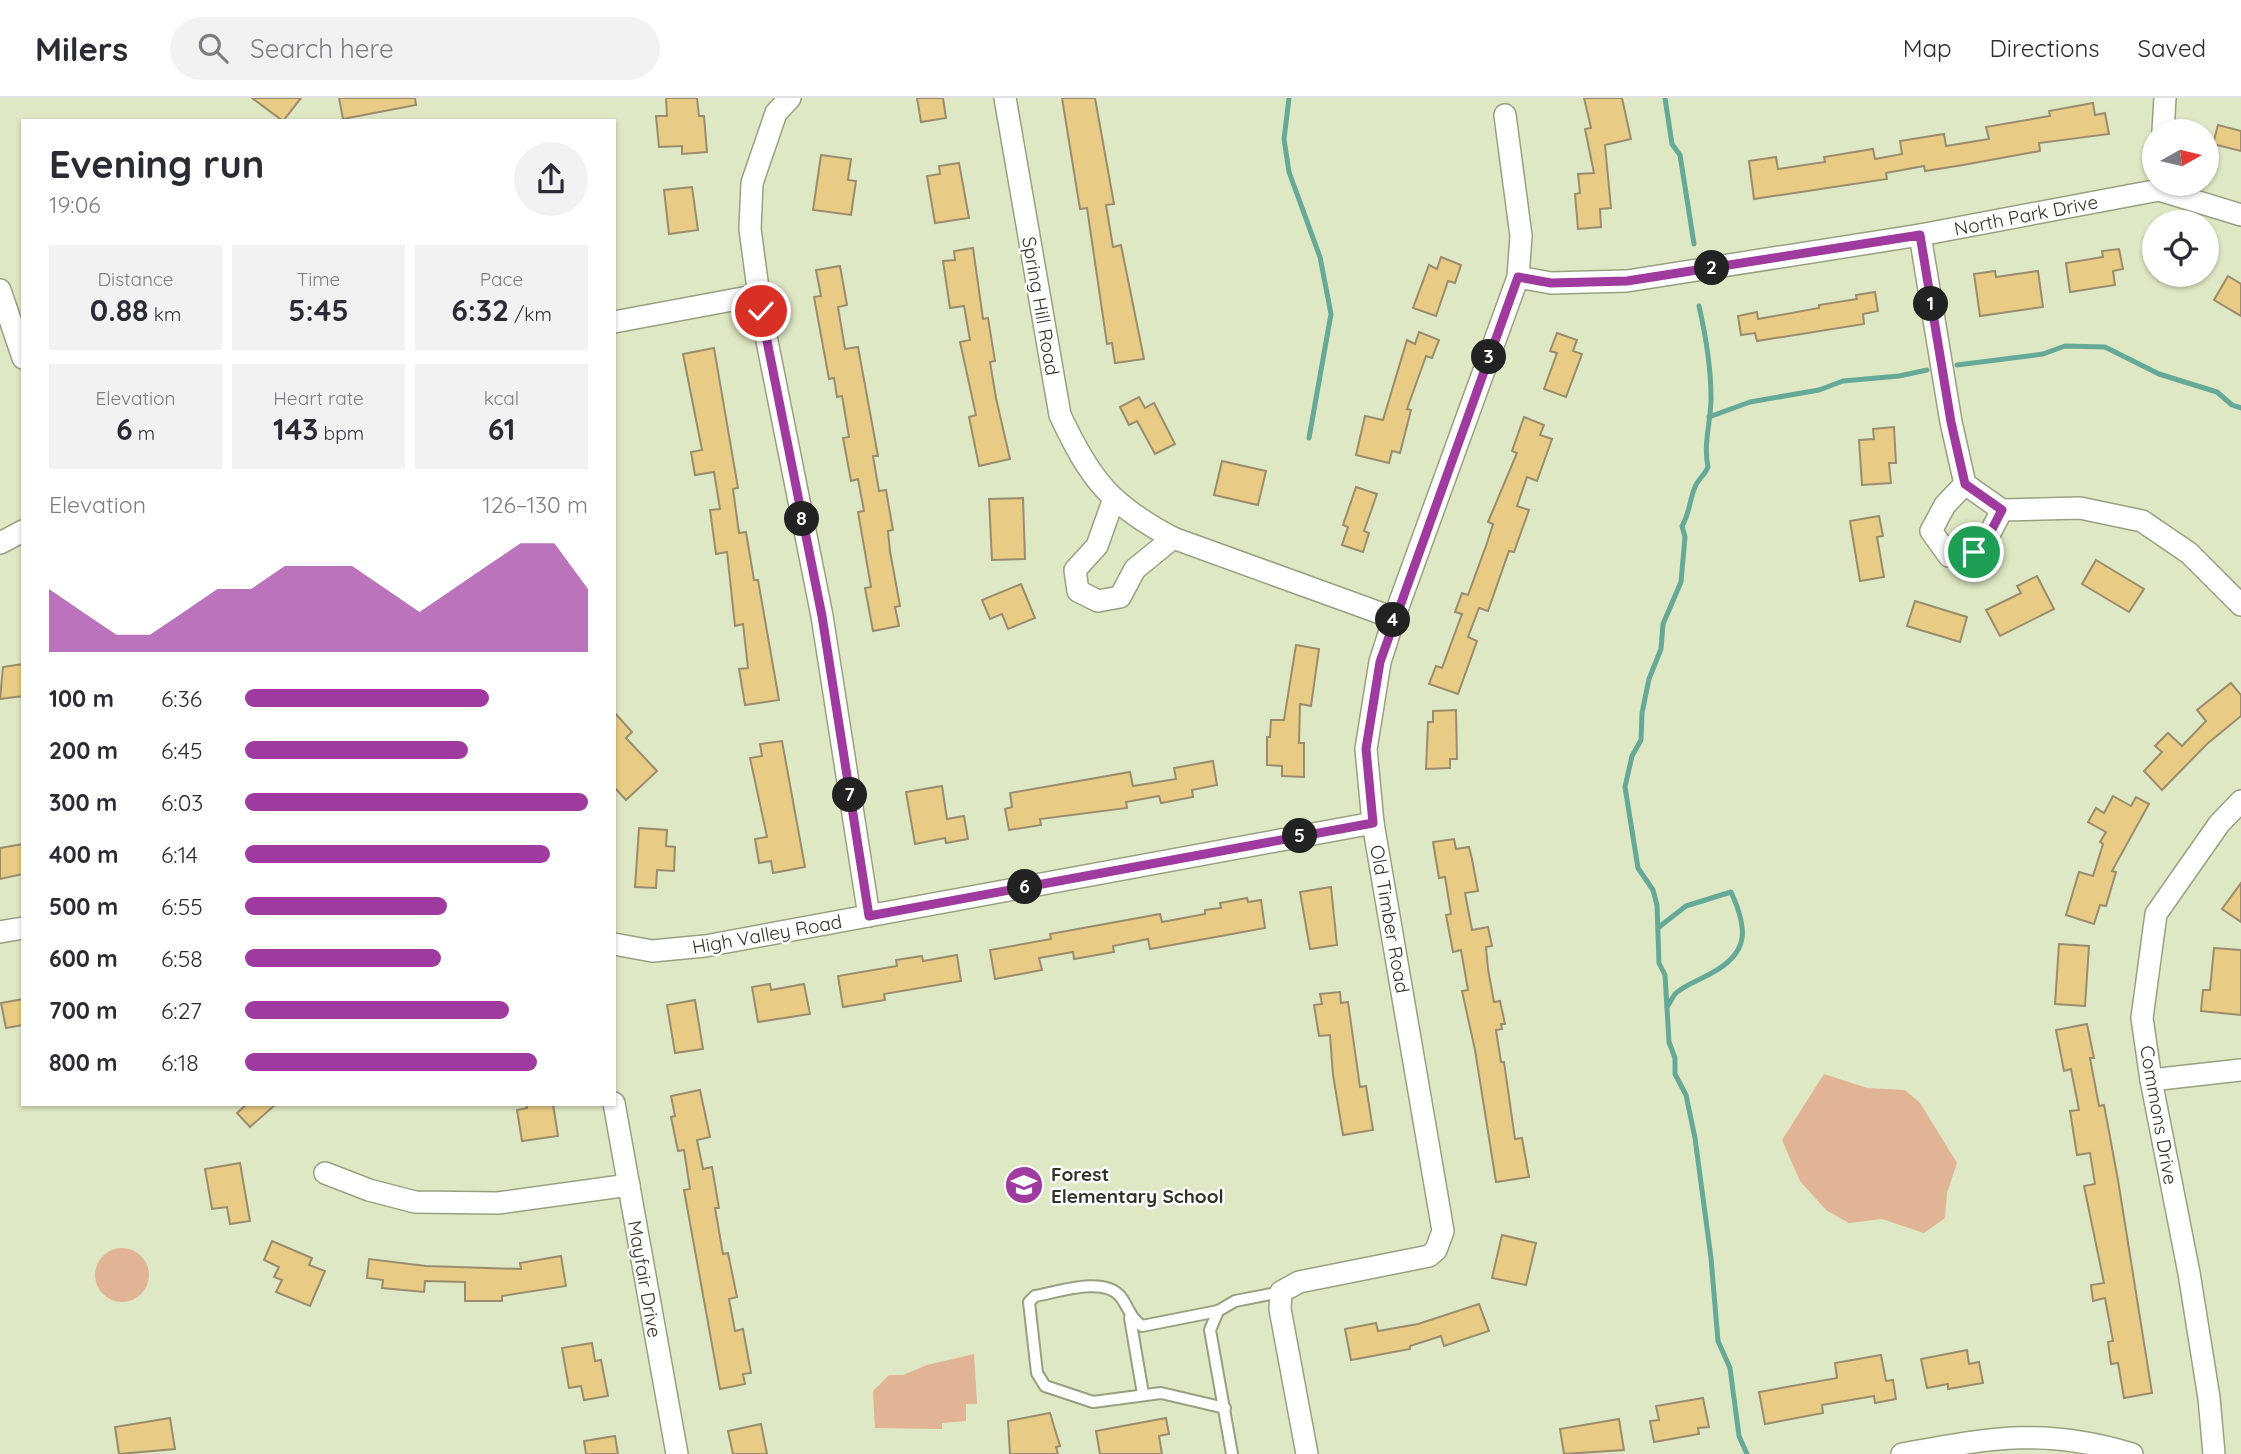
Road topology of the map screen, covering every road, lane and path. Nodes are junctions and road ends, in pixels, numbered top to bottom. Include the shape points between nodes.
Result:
1 (1005, 98) edge
2 (2165, 98) edge
3 (778, 103) edge
4 (1505, 115) dead end
5 (2164, 119) edge
6 (2142, 190) edge
7 (2185, 196) edge
8 (2241, 215) edge
9 (1920, 235) junction
10 (1518, 277) junction
11 (0, 290) edge
12 (759, 295) junction
13 (616, 322) edge
14 (21, 352) edge
15 (1965, 484) junction
16 (1113, 500) junction
17 (2002, 510) junction
18 (21, 532) edge
19 (1173, 538) junction
20 (0, 543) edge
21 (2241, 605) edge
22 (1394, 618) junction
23 (2241, 801) edge
24 (1373, 823) junction
25 (869, 916) junction
26 (21, 928) edge
27 (0, 932) edge
28 (616, 944) edge
29 (2241, 1070) edge
30 (2151, 1080) junction
31 (615, 1106) edge
32 (325, 1173) dead end
33 (629, 1185) junction
34 (1282, 1292) junction
35 (1218, 1311) junction
36 (1130, 1318) junction
37 (1143, 1394) junction
38 (1224, 1408) junction
39 (677, 1454) edge
40 (1232, 1454) edge
41 (1307, 1454) edge
42 (1902, 1454) edge
43 (2132, 1454) edge
44 (2214, 1454) edge

1 - 16 street, Spring Hill Road via 1060,415 1077,452
2 - 5 street
3 - 12 street via 752,183 750,229
4 - 10 street, Old Timber Road via 1521,236
6 - 9 street, North Park Drive
7 - 8 street, North Park Drive
9 - 10 street, North Park Drive via 1627,281 1551,283
9 - 15 street
10 - 22 street, Old Timber Road
11 - 14 street
12 - 13 street
12 - 25 street via 822,616
15 - 17 street
15 - 17 street via 1945,505 1931,531 1949,556 1974,552
16 - 19 street, Spring Hill Road
16 - 19 street via 1097,545 1075,570 1078,591 1098,601 1120,597 1135,569
17 - 21 street via 2080,508 2142,521 2189,553
18 - 20 street
19 - 22 street, Spring Hill Road
22 - 24 street, Old Timber Road via 1380,662 1366,749
23 - 30 street, Commons Drive via 2219,824 2156,914 2143,1018
24 - 25 street, High Valley Road
24 - 34 street, Old Timber Road via 1443,1231 1429,1256 1298,1282
25 - 28 street, High Valley Road via 675,951
26 - 27 street
29 - 30 street
30 - 44 street, Commons Drive via 2189,1273
31 - 33 street, Mayfair Drive
32 - 33 street via 415,1202 498,1203
33 - 39 street, Mayfair Drive
34 - 35 lane via 1235,1301
34 - 41 street via 1280,1309
35 - 36 lane via 1142,1326
35 - 38 lane via 1210,1330
36 - 37 lane
36 - 37 lane via 1122,1299 1109,1288 1094,1286 1035,1296 1029,1302 1037,1373 1045,1386 1093,1402
37 - 38 lane via 1161,1393
38 - 40 lane
42 - 43 street via 1977,1440 2040,1435

